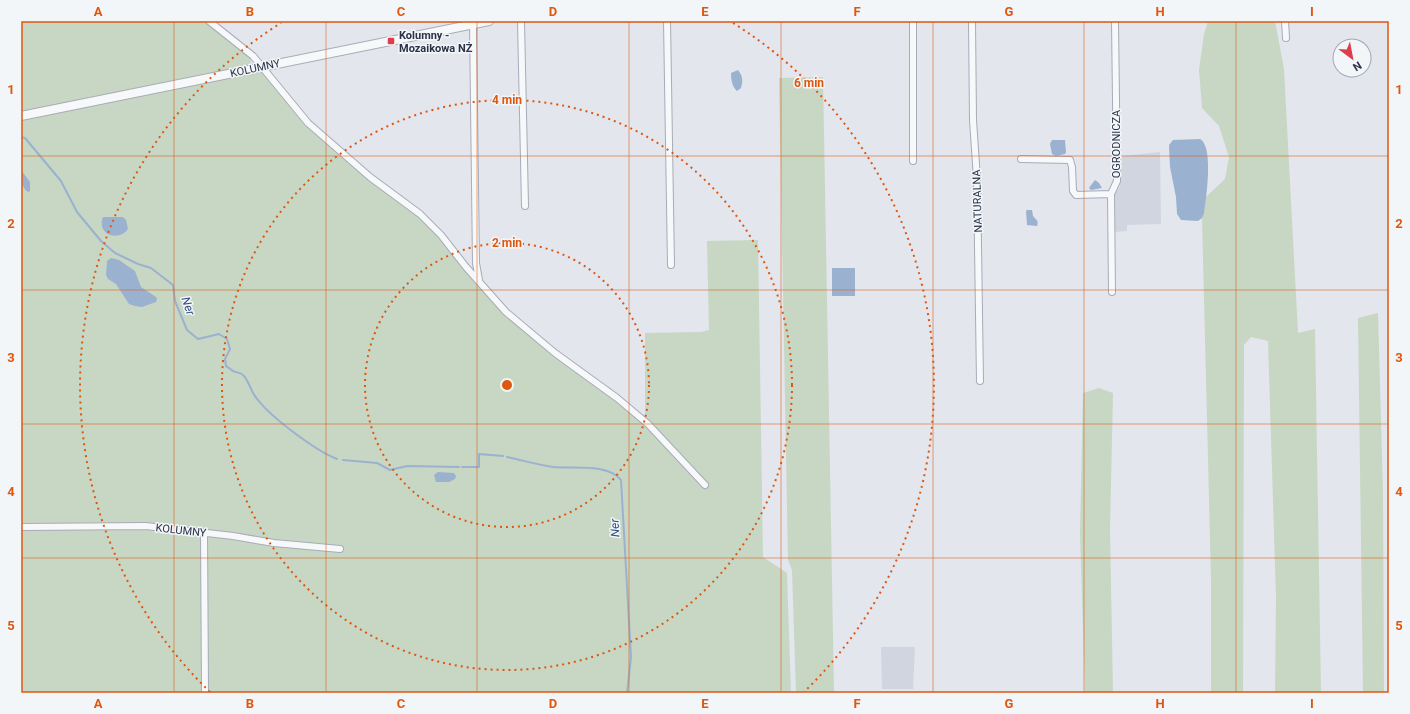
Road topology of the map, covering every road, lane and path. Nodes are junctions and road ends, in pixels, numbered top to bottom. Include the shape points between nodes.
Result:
1 (209, 21) edge
2 (489, 21) edge
3 (521, 21) edge
4 (667, 21) edge
5 (913, 21) edge
6 (972, 21) edge
7 (1115, 21) edge
8 (1284, 21) edge
9 (473, 24) junction
10 (1286, 38) dead end
11 (261, 67) junction
12 (21, 116) edge
13 (1021, 159) dead end
14 (913, 161) dead end
15 (1111, 194) junction
16 (524, 206) dead end
17 (672, 265) dead end
18 (479, 281) junction
19 (1112, 292) dead end
20 (980, 381) dead end
21 (705, 485) dead end
22 (21, 527) edge
23 (204, 532) junction
24 (340, 549) dead end
25 (205, 693) edge

1 - 11 street via 253,56
2 - 9 street, KOLUMNY
3 - 16 street
4 - 17 street
5 - 14 street
6 - 20 street, NATURALNA
7 - 15 street, OGRODNICZA via 1117,181
8 - 10 street
9 - 11 street, KOLUMNY
9 - 18 street via 476,264
11 - 12 street, KOLUMNY
11 - 18 street via 308,122 370,177 420,214
13 - 15 street, OGRODNICZA via 1070,160 1073,191 1076,195
15 - 19 street
18 - 21 street via 510,316 648,424
22 - 23 street, KOLUMNY via 146,526
23 - 24 street, KOLUMNY via 274,544
23 - 25 street

